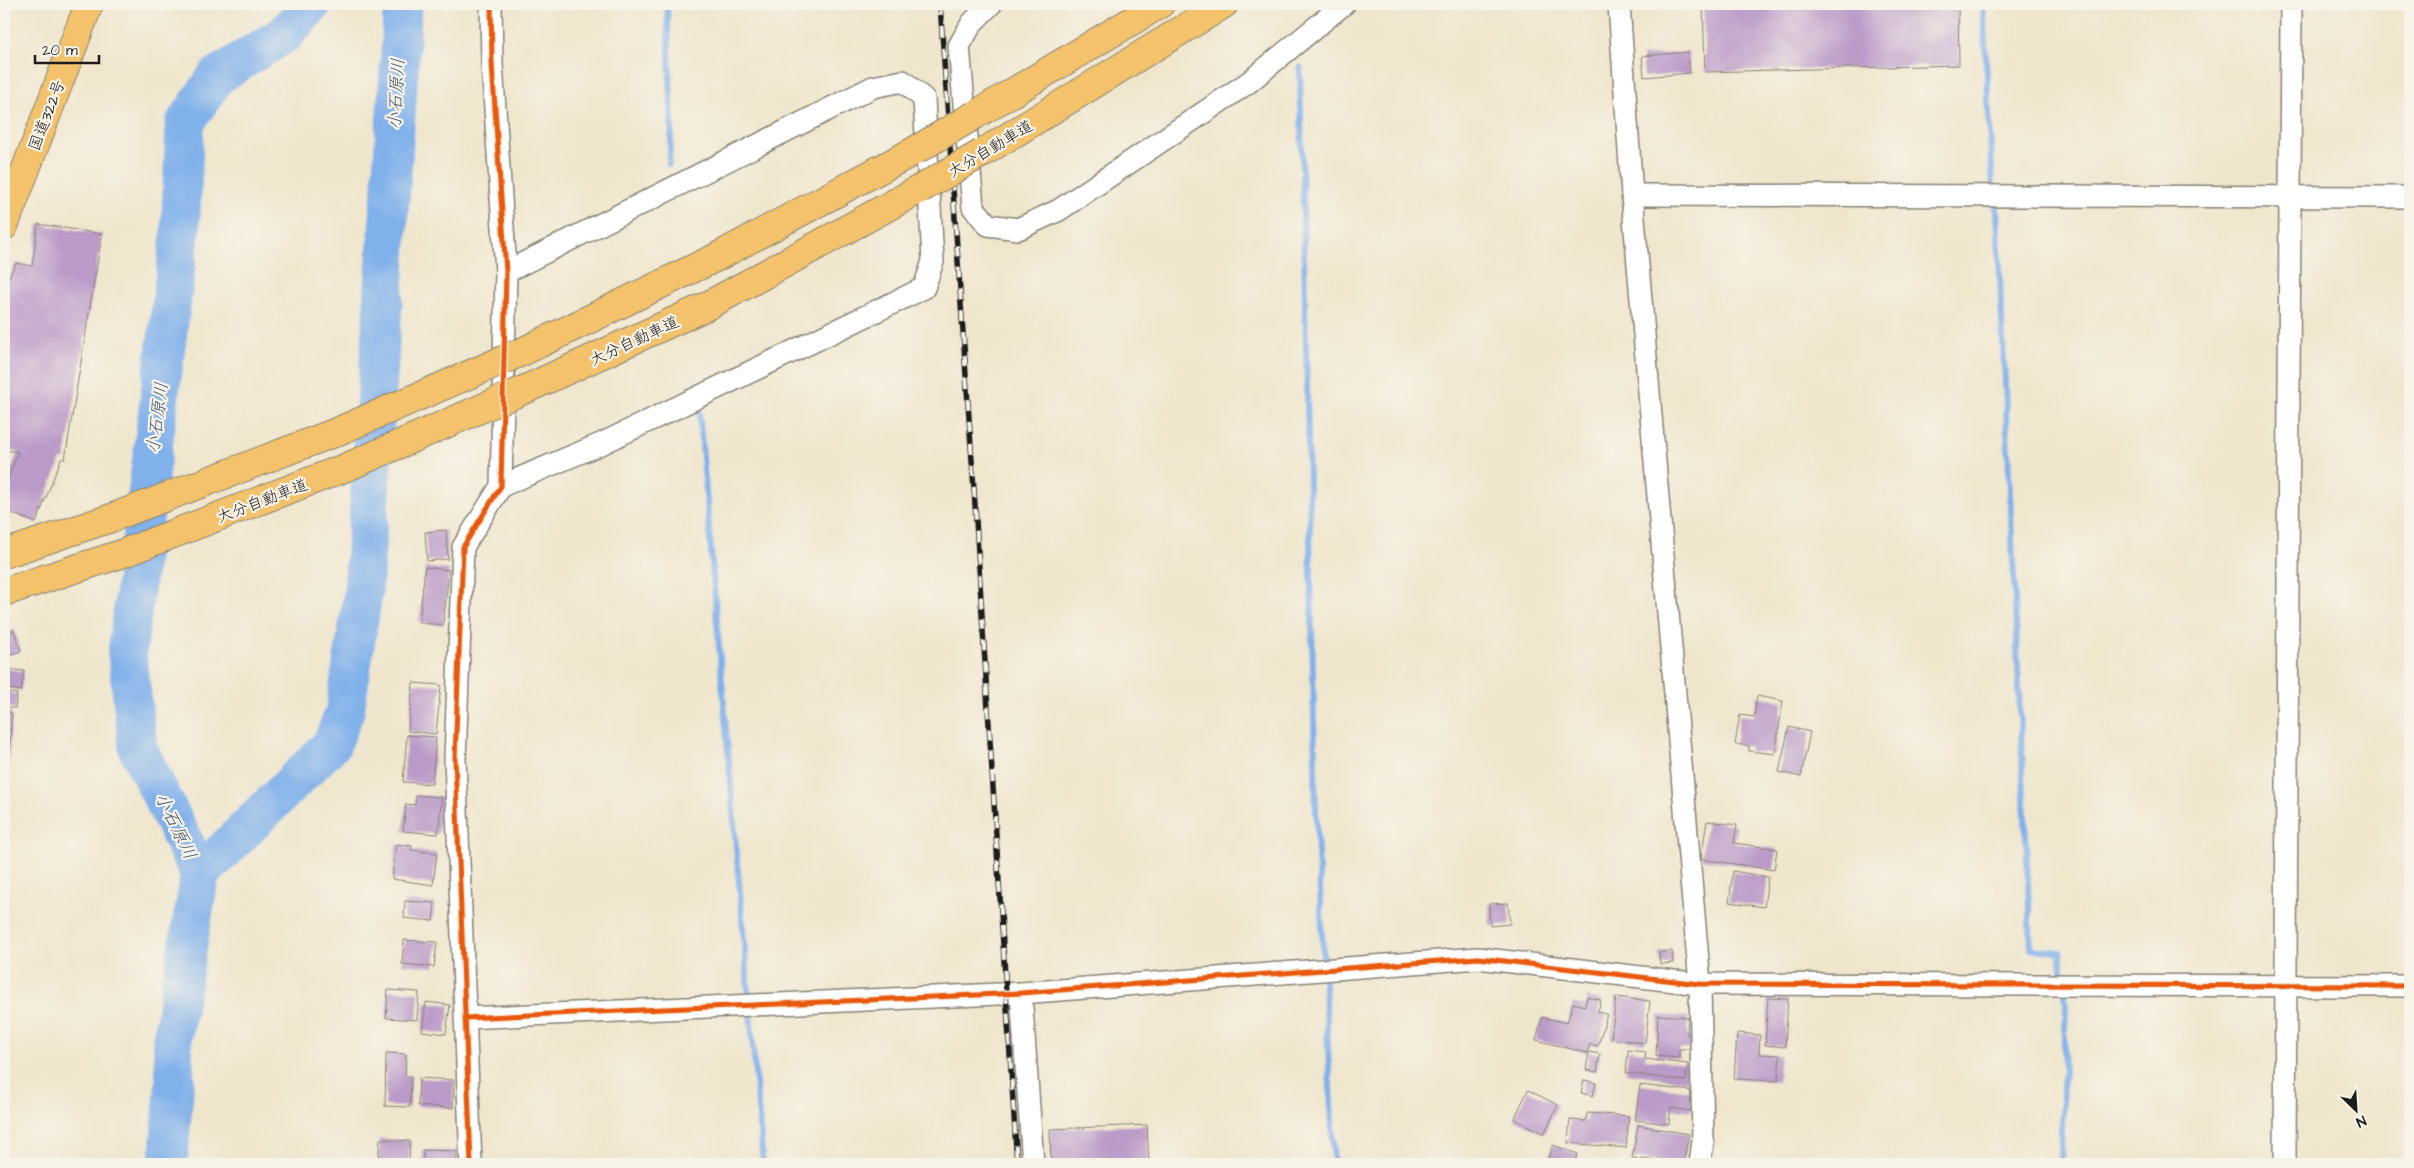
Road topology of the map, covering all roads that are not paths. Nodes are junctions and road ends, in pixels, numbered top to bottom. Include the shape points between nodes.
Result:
1 (89, 4) edge
2 (491, 4) edge
3 (991, 4) edge
4 (1160, 4) edge
5 (1224, 4) edge
6 (1344, 4) edge
7 (1619, 4) edge
8 (2291, 4) edge
9 (1632, 195) junction
10 (2289, 197) junction
11 (2410, 197) edge
12 (4, 226) edge
13 (506, 272) junction
14 (501, 486) junction
15 (4, 554) edge
16 (4, 592) edge
17 (1700, 984) junction
18 (2286, 986) junction
19 (2410, 986) edge
20 (1022, 992) junction
21 (465, 1018) junction
22 (471, 1164) edge
23 (1033, 1164) edge
24 (1700, 1164) edge
25 (2285, 1164) edge

1 - 12 highway, 国道322号
2 - 13 street
3 - 6 street via 972,23 959,46 973,208 988,225 1018,229 1059,210 1249,82
4 - 15 highway, bridge via 916,150 716,258 524,351 325,436 111,518
5 - 16 highway, 大分自動車道, bridge via 982,153 707,306 347,467 120,554
7 - 9 street
8 - 10 street
9 - 10 street
9 - 17 street
10 - 11 street
10 - 18 street
13 - 14 street
13 - 14 street via 873,87 903,81 924,99 933,261 924,288 603,443
14 - 21 street via 463,547 455,760
17 - 18 street
17 - 20 street via 1478,958
17 - 24 street via 1703,1140
18 - 19 street
18 - 25 street
20 - 21 street
20 - 23 street
21 - 22 street

